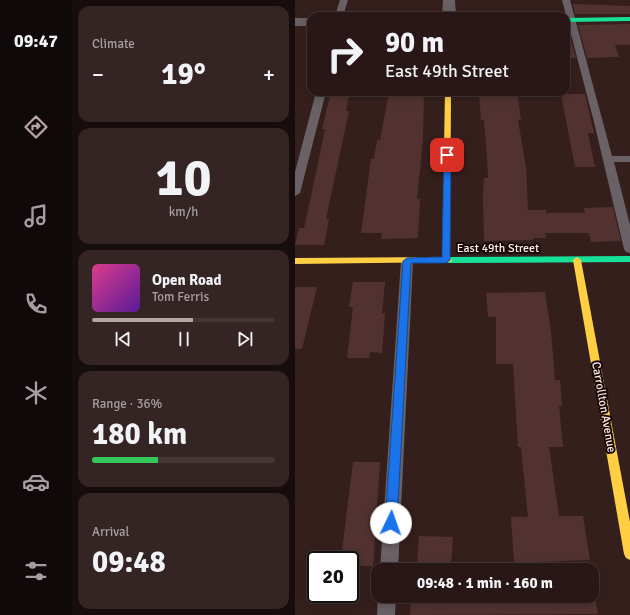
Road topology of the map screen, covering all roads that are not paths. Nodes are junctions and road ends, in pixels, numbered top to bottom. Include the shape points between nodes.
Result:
1 (343, 0) edge
2 (449, 0) edge
3 (566, 0) edge
4 (340, 12) edge
5 (449, 12) edge
6 (567, 12) edge
7 (630, 19) edge
8 (570, 20) edge
9 (295, 22) edge
10 (307, 22) edge
11 (570, 27) edge
12 (320, 96) edge
13 (448, 96) edge
14 (608, 158) junction
15 (630, 159) edge
16 (295, 193) edge
17 (630, 248) edge
18 (630, 259) edge
19 (446, 260) junction
20 (577, 260) junction
21 (295, 261) edge
22 (407, 261) junction
23 (630, 554) edge
24 (389, 563) edge
25 (387, 603) edge
26 (386, 615) edge

1 - 4 lane
2 - 5 street
3 - 6 lane
7 - 8 street
9 - 10 street
11 - 14 lane
12 - 16 lane
13 - 19 street
14 - 15 lane
14 - 17 lane
18 - 20 street, East 49th Street
19 - 20 street, East 49th Street
19 - 22 street, East 49th Street
20 - 23 street, Carrollton Avenue
21 - 22 street, East 49th Street
22 - 24 lane
25 - 26 lane

